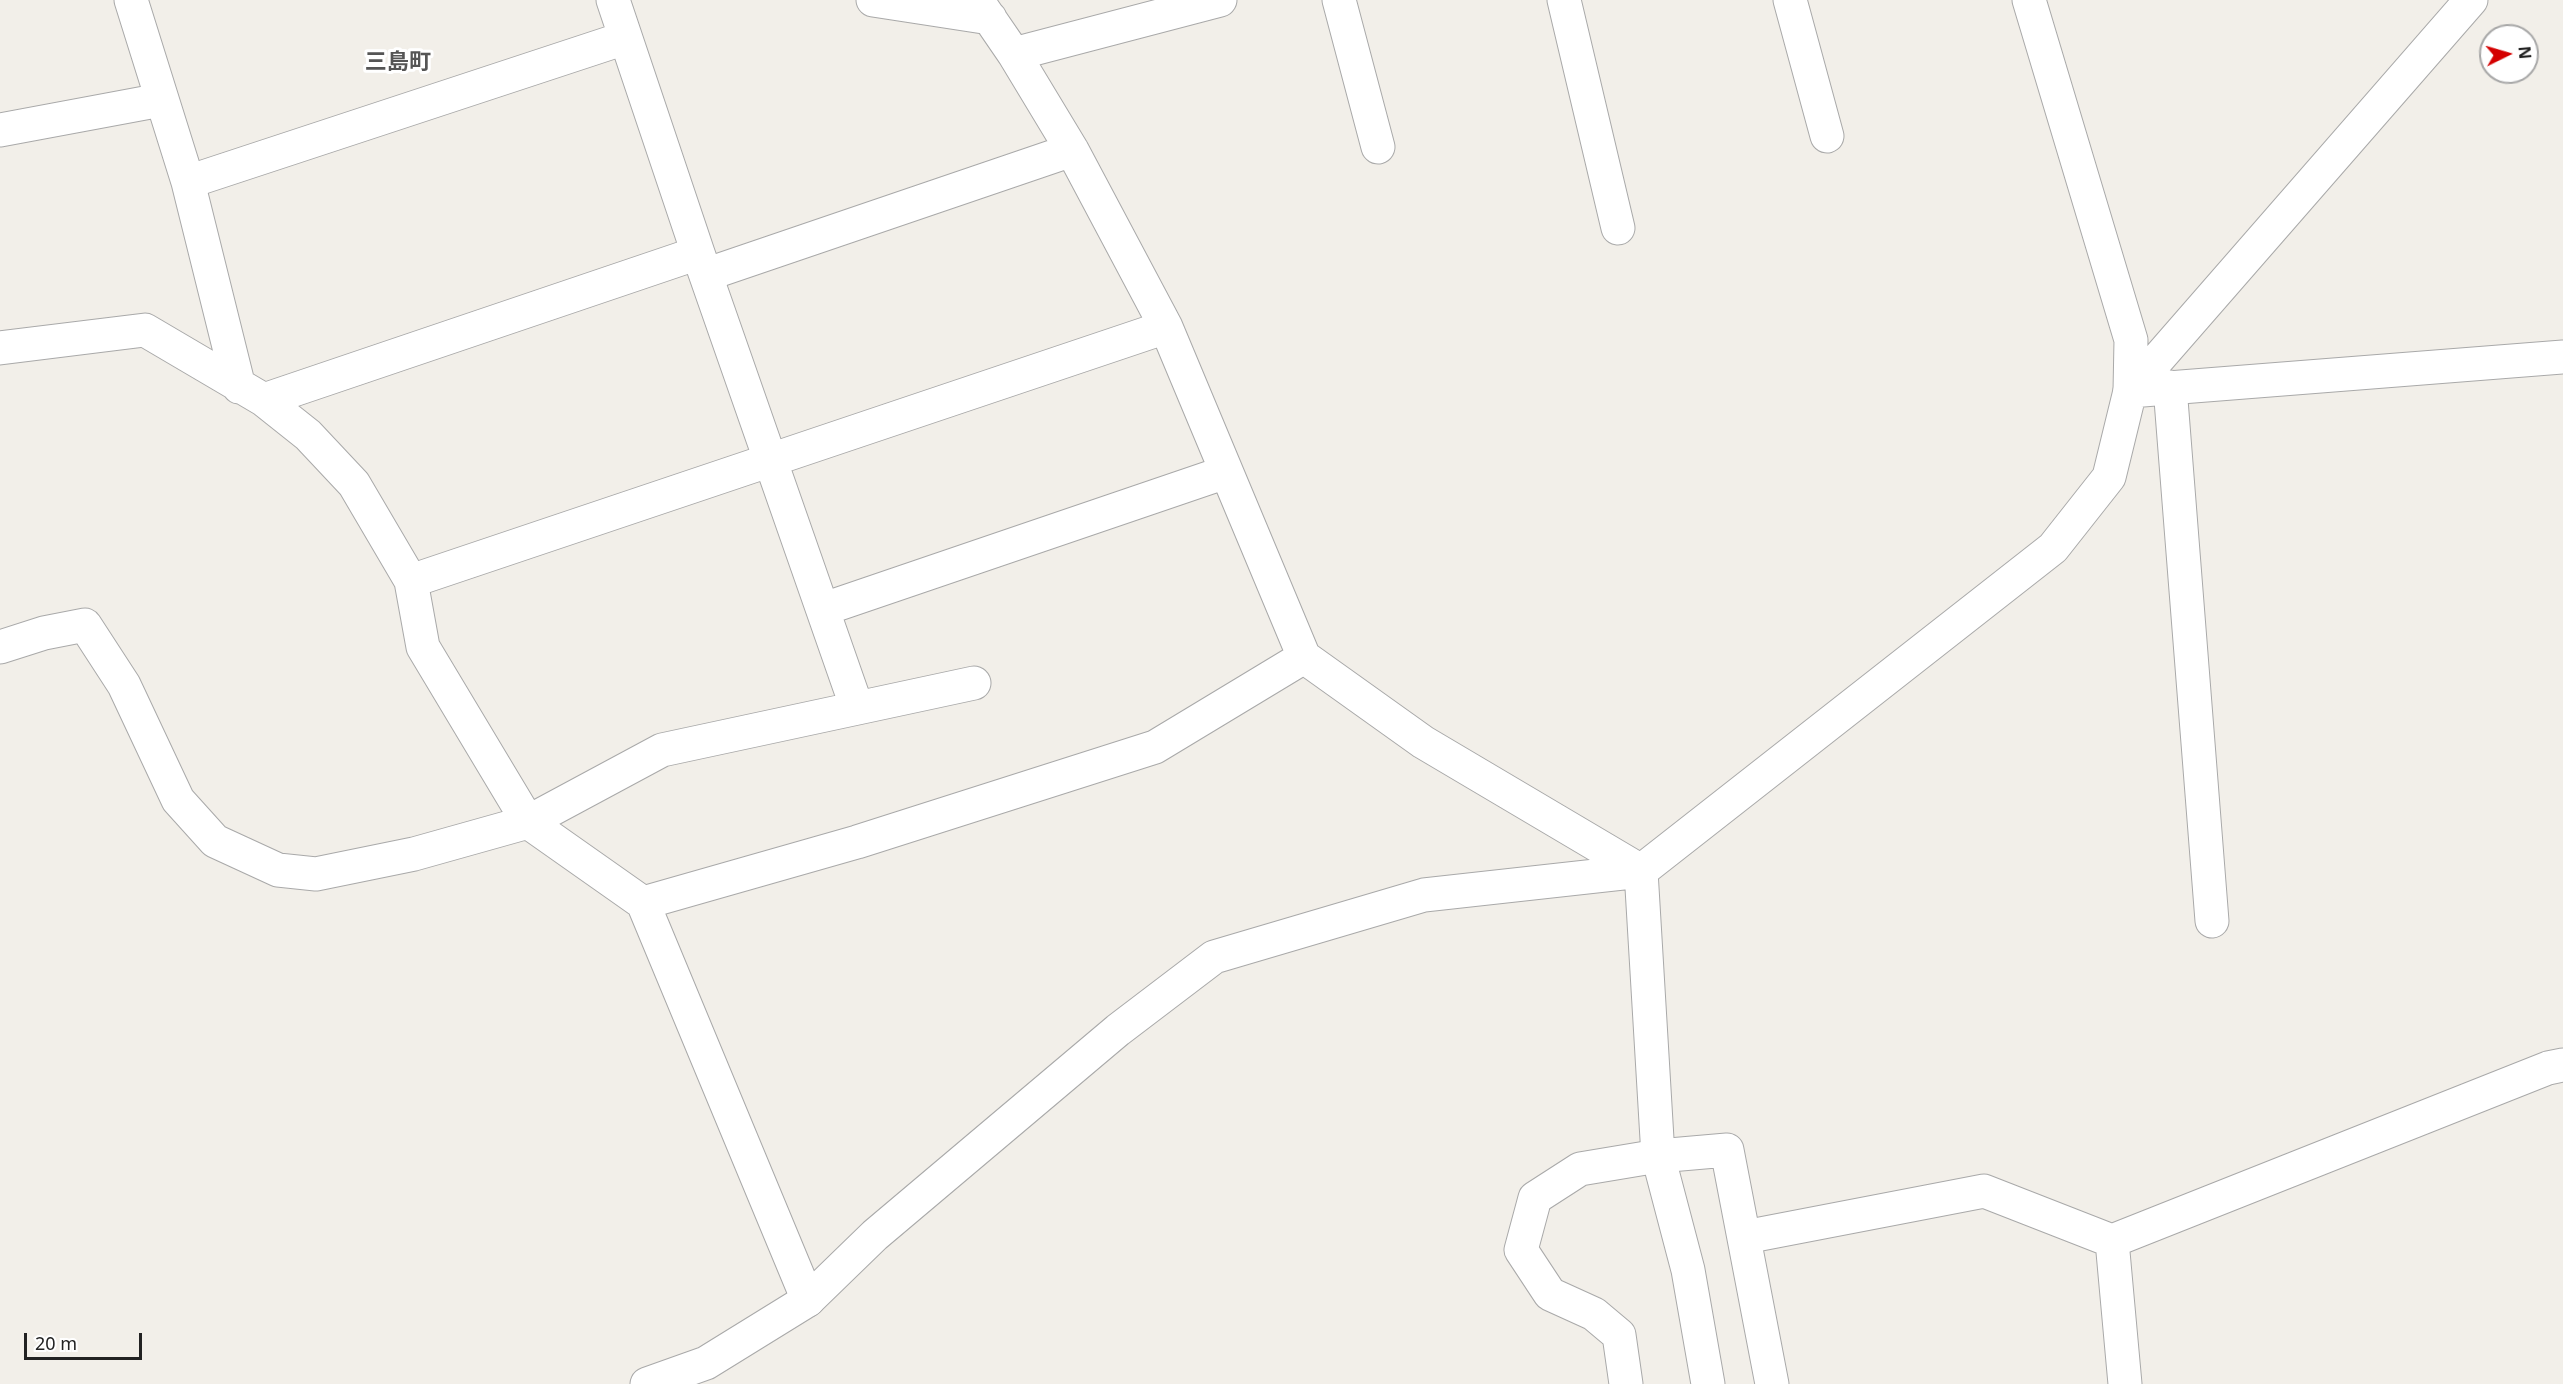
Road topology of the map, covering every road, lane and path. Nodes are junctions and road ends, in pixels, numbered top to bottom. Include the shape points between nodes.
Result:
1 (131, 0) edge
2 (613, 0) edge
3 (873, 0) edge
4 (1220, 0) edge
5 (1339, 0) edge
6 (1564, 0) edge
7 (1790, 0) edge
8 (2029, 0) edge
9 (2471, 0) edge
10 (983, 9) edge
11 (625, 38) junction
12 (1014, 54) junction
13 (161, 100) junction
14 (0, 130) edge
15 (1827, 136) dead end
16 (1378, 147) dead end
17 (1072, 150) junction
18 (188, 182) junction
19 (1618, 228) dead end
20 (703, 264) junction
21 (1166, 327) junction
22 (0, 348) edge
23 (2563, 357) edge
24 (2170, 387) junction
25 (2130, 391) junction
26 (251, 394) junction
27 (772, 459) junction
28 (1226, 472) junction
29 (411, 581) junction
30 (824, 609) junction
31 (0, 647) edge
32 (1304, 657) junction
33 (974, 683) dead end
34 (857, 708) junction
35 (528, 822) junction
36 (1641, 871) junction
37 (643, 903) junction
38 (2212, 921) dead end
39 (2563, 1065) edge
40 (1658, 1156) junction
41 (1745, 1237) junction
42 (2112, 1240) junction
43 (808, 1300) junction
44 (647, 1384) edge
45 (1626, 1384) edge
46 (1708, 1384) edge
47 (1772, 1384) edge
48 (2125, 1384) edge

1 - 13 street
2 - 11 street
3 - 10 street
4 - 12 street
5 - 16 street
6 - 19 street
7 - 15 street
8 - 25 street via 2131,340
9 - 25 street
10 - 12 street
11 - 18 street
11 - 20 street
12 - 17 street
13 - 14 street
13 - 18 street
17 - 20 street
17 - 21 street
18 - 26 street
20 - 26 street
20 - 27 street
21 - 27 street
21 - 28 street
22 - 26 street via 145,330
23 - 24 street
24 - 25 street
24 - 38 street
25 - 36 street via 2109,477 2053,548
26 - 29 street via 308,435 354,484
27 - 29 street
27 - 30 street
28 - 30 street
28 - 32 street
29 - 35 street via 423,646
30 - 34 street
31 - 35 street via 85,625 124,686 178,800 215,841 278,870 316,874 414,854
32 - 36 street via 1423,742
32 - 37 street via 1155,747 857,842
33 - 34 street
34 - 35 street via 662,750
35 - 37 street
36 - 40 street
36 - 43 street via 1424,895 1214,957 1118,1030 875,1234
37 - 43 street
39 - 42 street
40 - 41 street via 1727,1150
40 - 45 street via 1580,1169 1535,1198 1521,1250 1550,1294 1594,1314 1619,1335
40 - 46 street via 1688,1270
41 - 42 street via 1984,1191
41 - 47 street
42 - 48 street
43 - 44 street via 706,1363

